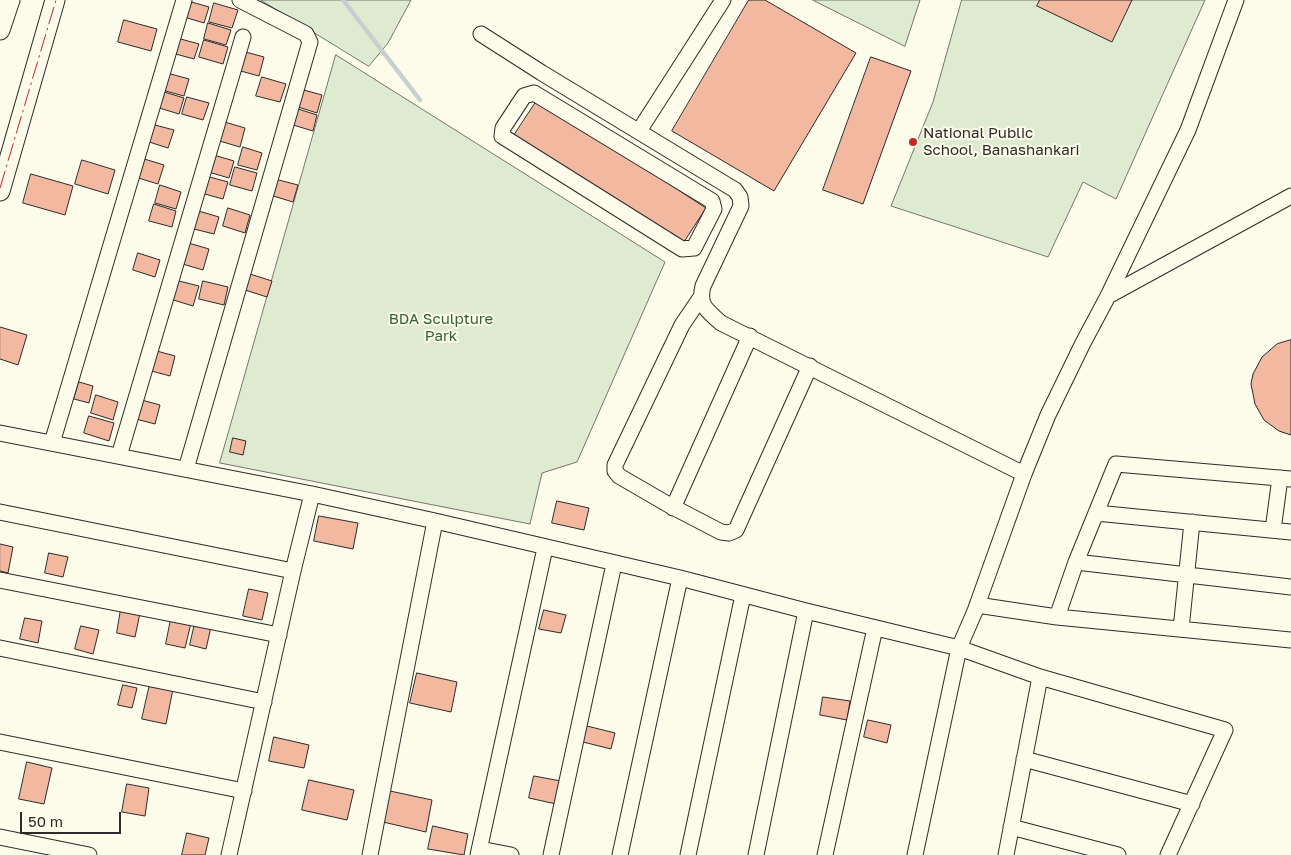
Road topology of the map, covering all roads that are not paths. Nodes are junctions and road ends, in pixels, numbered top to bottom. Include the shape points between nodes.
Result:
1 (10, 0) edge
2 (54, 0) edge
3 (184, 0) edge
4 (240, 0) edge
5 (723, 0) edge
6 (1236, 0) edge
7 (0, 30) edge
8 (481, 34) dead end
9 (243, 37) dead end
10 (601, 109) junction
11 (590, 126) junction
12 (639, 131) junction
13 (0, 192) edge
14 (1291, 196) edge
15 (1108, 296) junction
16 (700, 297) junction
17 (750, 336) junction
18 (810, 366) junction
19 (0, 433) edge
20 (52, 443) junction
21 (119, 456) junction
22 (186, 470) junction
23 (1024, 474) junction
24 (1286, 478) edge
25 (312, 494) junction
26 (673, 508) junction
27 (0, 512) edge
28 (1096, 513) junction
29 (435, 521) junction
30 (1192, 522) junction
31 (1273, 530) junction
32 (1291, 532) edge
33 (545, 548) junction
34 (1076, 562) junction
35 (614, 564) junction
36 (293, 571) junction
37 (1187, 574) junction
38 (680, 578) junction
39 (0, 580) edge
40 (1291, 586) edge
41 (743, 595) junction
42 (976, 608) junction
43 (806, 611) junction
44 (1057, 617) junction
45 (874, 628) junction
46 (1181, 629) junction
47 (279, 635) junction
48 (1291, 640) edge
49 (0, 648) edge
50 (959, 648) junction
51 (1040, 677) junction
52 (264, 702) junction
53 (0, 742) edge
54 (1024, 759) junction
55 (244, 791) junction
56 (1192, 804) junction
57 (1011, 827) junction
58 (0, 838) edge
59 (479, 852) edge
60 (89, 855) edge
61 (230, 855) edge
62 (370, 855) edge
63 (511, 855) edge
64 (551, 855) edge
65 (620, 855) edge
66 (688, 855) edge
67 (756, 855) edge
68 (825, 855) edge
69 (914, 855) edge
70 (1006, 855) edge
71 (1118, 855) edge
72 (1168, 855) edge

1 - 7 main road
2 - 13 main road
3 - 20 street
4 - 22 street via 306,34 310,42
5 - 12 street
6 - 15 street via 1188,130
8 - 10 street
9 - 21 street
10 - 11 street
10 - 12 street
11 - 11 street via 712,201 714,209 694,248 682,249 502,136 503,128 524,96 534,93
12 - 16 street via 735,190 740,197 742,206
14 - 15 street
15 - 23 street via 1048,415
16 - 17 street via 705,308 721,322
16 - 26 street via 682,325 615,465 619,476
17 - 18 street
17 - 26 street
18 - 23 street
18 - 26 street via 736,530 721,532
19 - 20 street
20 - 21 street
21 - 22 street
22 - 25 street
23 - 42 street
24 - 28 street via 1116,464
24 - 31 street
25 - 29 street
25 - 36 street
27 - 36 street
28 - 30 street
28 - 34 street
29 - 33 street
29 - 62 street
30 - 31 street
30 - 37 street
31 - 32 street
33 - 35 street
33 - 59 street
34 - 37 street
34 - 44 street
35 - 38 street
35 - 64 street
36 - 47 street
37 - 40 street
37 - 46 street
38 - 41 street
38 - 65 street
39 - 47 street
41 - 43 street
41 - 66 street
42 - 44 street
42 - 50 street
43 - 45 street
43 - 67 street
44 - 46 street
45 - 50 street
45 - 68 street
46 - 48 street
47 - 52 street
49 - 52 street
50 - 51 street
50 - 69 street
51 - 54 street
51 - 56 street via 1225,730
52 - 55 street
53 - 55 street
54 - 56 street
54 - 57 street
55 - 61 street
56 - 72 street
57 - 70 street
57 - 71 street
58 - 60 street
59 - 63 street

